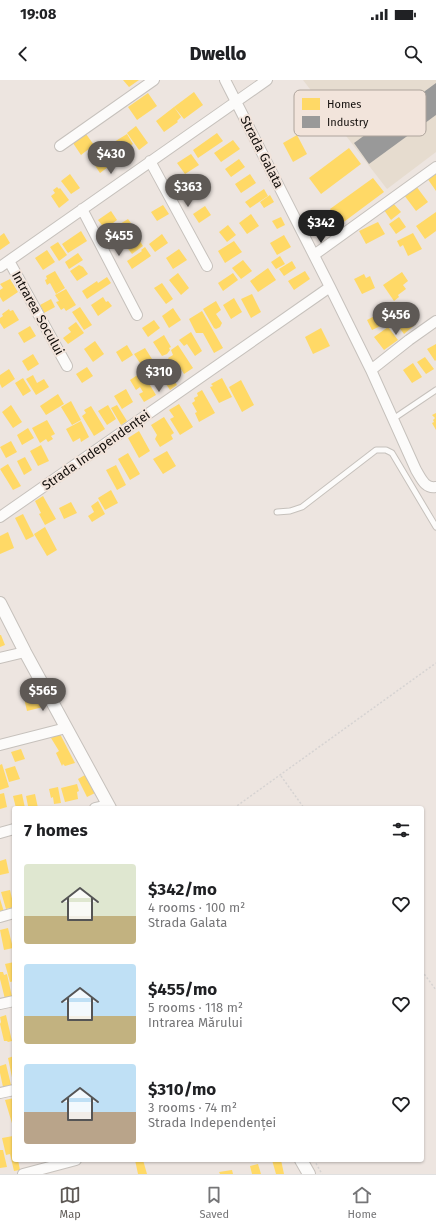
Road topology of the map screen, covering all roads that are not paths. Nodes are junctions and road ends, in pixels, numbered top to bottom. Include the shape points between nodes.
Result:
1 (154, 80) edge
2 (225, 80) edge
3 (267, 80) edge
4 (236, 102) junction
5 (60, 146) dead end
6 (150, 161) junction
7 (436, 167) edge
8 (82, 209) junction
9 (314, 255) junction
10 (9, 261) junction
11 (207, 266) dead end
12 (0, 267) edge
13 (330, 287) junction
14 (137, 315) dead end
15 (436, 321) edge
16 (67, 366) dead end
17 (370, 370) junction
18 (436, 390) edge
19 (393, 419) junction
20 (436, 487) edge
21 (277, 512) dead end
22 (0, 517) edge
23 (436, 526) edge
24 (0, 603) edge
25 (24, 652) junction
26 (0, 658) edge
27 (66, 728) junction
28 (0, 745) edge
29 (109, 806) edge
30 (12, 830) edge
31 (0, 833) edge
32 (12, 914) edge
33 (0, 917) edge
34 (12, 1001) edge
35 (0, 1004) edge
36 (12, 1090) edge
37 (0, 1093) edge
38 (68, 1162) edge
39 (302, 1162) edge
40 (23, 1174) edge
41 (309, 1174) edge

1 - 5 street
2 - 4 street, Strada Galata
3 - 4 street
4 - 6 street
4 - 9 street, Strada Galata
6 - 8 street
6 - 11 street
7 - 9 street
8 - 10 street
8 - 14 street
9 - 13 street, Strada Galata
10 - 12 street
10 - 16 street, Intrarea Socului
13 - 17 street, Strada Galata
13 - 22 street, Strada Independenței
15 - 17 street
17 - 19 street, Strada Galata
18 - 19 lane
19 - 20 street, Strada Galata via 421,479 428,486
21 - 23 lane via 302,507 376,450 386,450 392,453
24 - 25 street
25 - 26 street
25 - 27 street
27 - 28 street
27 - 29 street
30 - 31 street
32 - 33 street
34 - 35 street
36 - 37 street
38 - 40 street
39 - 41 street

